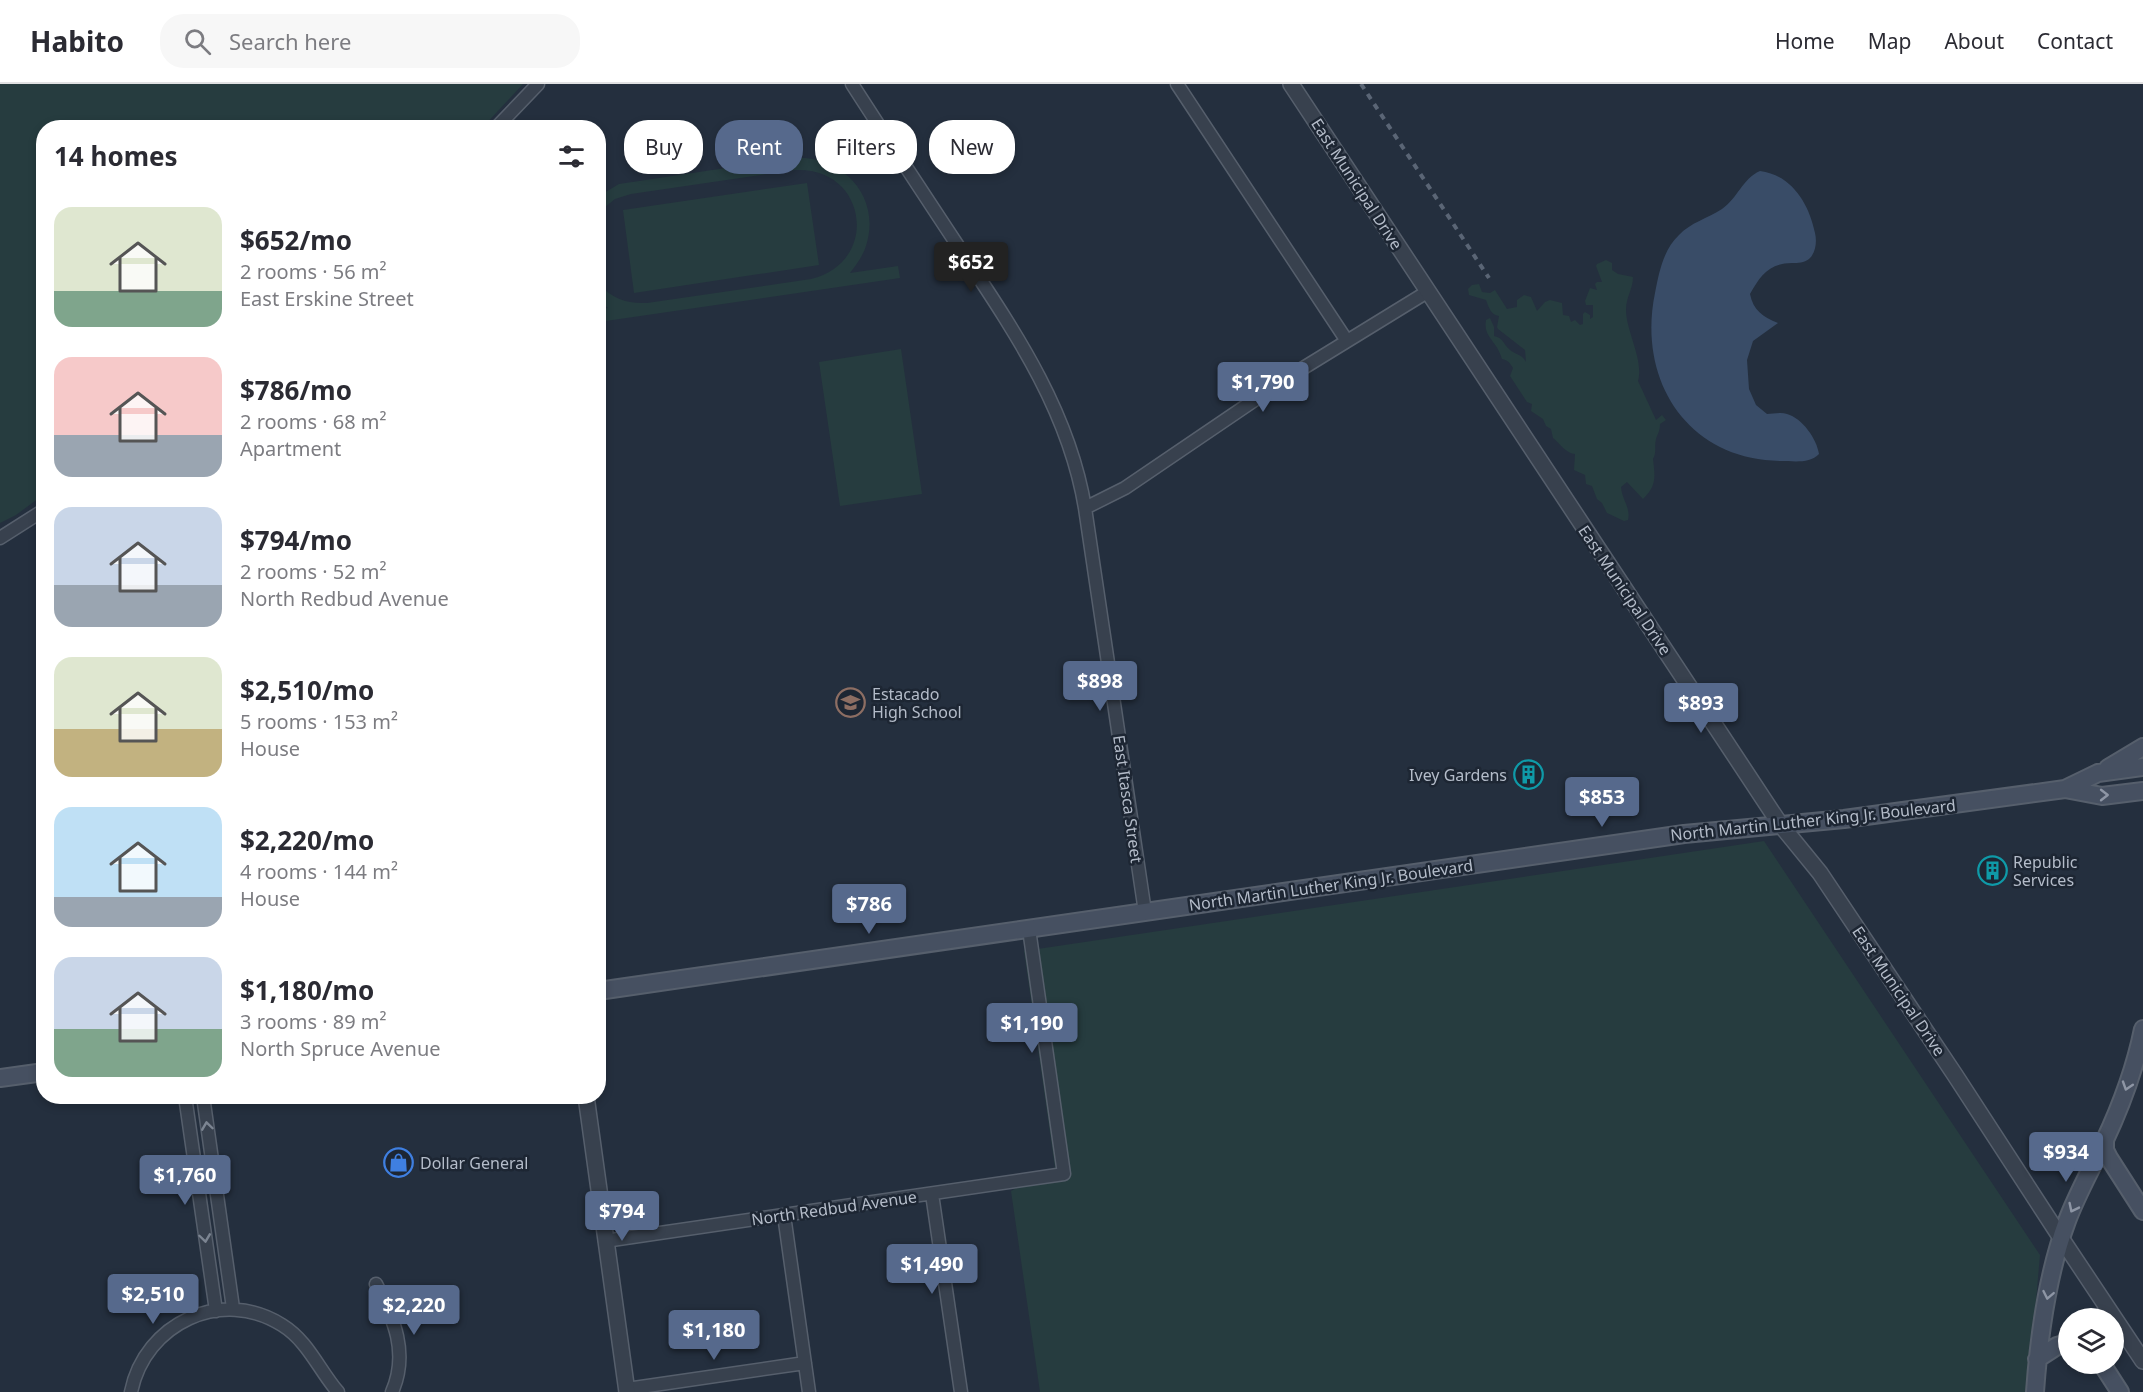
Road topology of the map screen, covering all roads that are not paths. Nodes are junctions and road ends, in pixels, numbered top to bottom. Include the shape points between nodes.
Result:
1 (538, 84) edge
2 (852, 84) edge
3 (1177, 84) edge
4 (1291, 84) edge
5 (504, 120) edge
6 (1427, 292) junction
7 (1347, 341) junction
8 (1085, 508) junction
9 (36, 515) edge
10 (0, 538) edge
11 (2143, 747) edge
12 (2143, 767) edge
13 (2098, 773) junction
14 (2065, 789) junction
15 (2143, 791) edge
16 (1780, 824) junction
17 (1145, 912) junction
18 (1029, 929) junction
19 (606, 991) edge
20 (2143, 1029) edge
21 (36, 1073) edge
22 (0, 1078) edge
23 (186, 1104) edge
24 (204, 1104) edge
25 (587, 1104) edge
26 (2105, 1141) junction
27 (932, 1194) junction
28 (2143, 1211) edge
29 (784, 1215) junction
30 (2061, 1238) junction
31 (605, 1241) junction
32 (376, 1284) dead end
33 (233, 1308) junction
34 (216, 1311) junction
35 (2058, 1346) edge
36 (2037, 1359) junction
37 (2143, 1361) edge
38 (805, 1363) junction
39 (2108, 1374) edge
40 (627, 1390) edge
41 (131, 1392) edge
42 (338, 1392) edge
43 (392, 1392) edge
44 (809, 1392) edge
45 (961, 1392) edge
46 (2036, 1392) edge
47 (2120, 1392) edge

1 - 5 street
2 - 8 street, East Itasca Street via 1032,360 1066,436
3 - 7 street
4 - 6 street, East Municipal Drive
6 - 7 street
6 - 16 street, East Municipal Drive
7 - 8 street via 1125,488
8 - 17 street, East Itasca Street
9 - 10 street
11 - 13 main road
12 - 13 main road, North Martin Luther King Jr. Boulevard
13 - 14 main road, North Martin Luther King Jr. Boulevard
14 -> 15 main road, North Martin Luther King Jr. Boulevard via 2102,796
14 - 16 main road, North Martin Luther King Jr. Boulevard
16 - 17 main road, North Martin Luther King Jr. Boulevard via 1684,834
16 - 30 street, East Municipal Drive via 1820,873
17 - 18 main road, North Martin Luther King Jr. Boulevard
18 - 19 main road, North Martin Luther King Jr. Boulevard
18 - 27 street, North Redbud Avenue via 1064,1174
20 -> 26 main road via 2127,1089
21 - 22 main road
23 -> 34 street
33 -> 24 street
25 - 31 street
26 - 28 main road via 2109,1158
26 -> 30 main road
27 - 29 street, North Redbud Avenue
27 - 45 street
29 - 31 street, North Redbud Avenue
29 - 38 street
30 -> 36 main road
30 - 37 street, East Municipal Drive
31 - 40 street
32 - 43 street via 399,1341 400,1363
33 - 34 street
33 - 42 street via 281,1324 306,1347
34 - 41 street via 177,1324 156,1342 140,1366
35 - 36 main road
36 - 46 main road
38 - 40 street
38 - 44 street
39 - 47 main road

